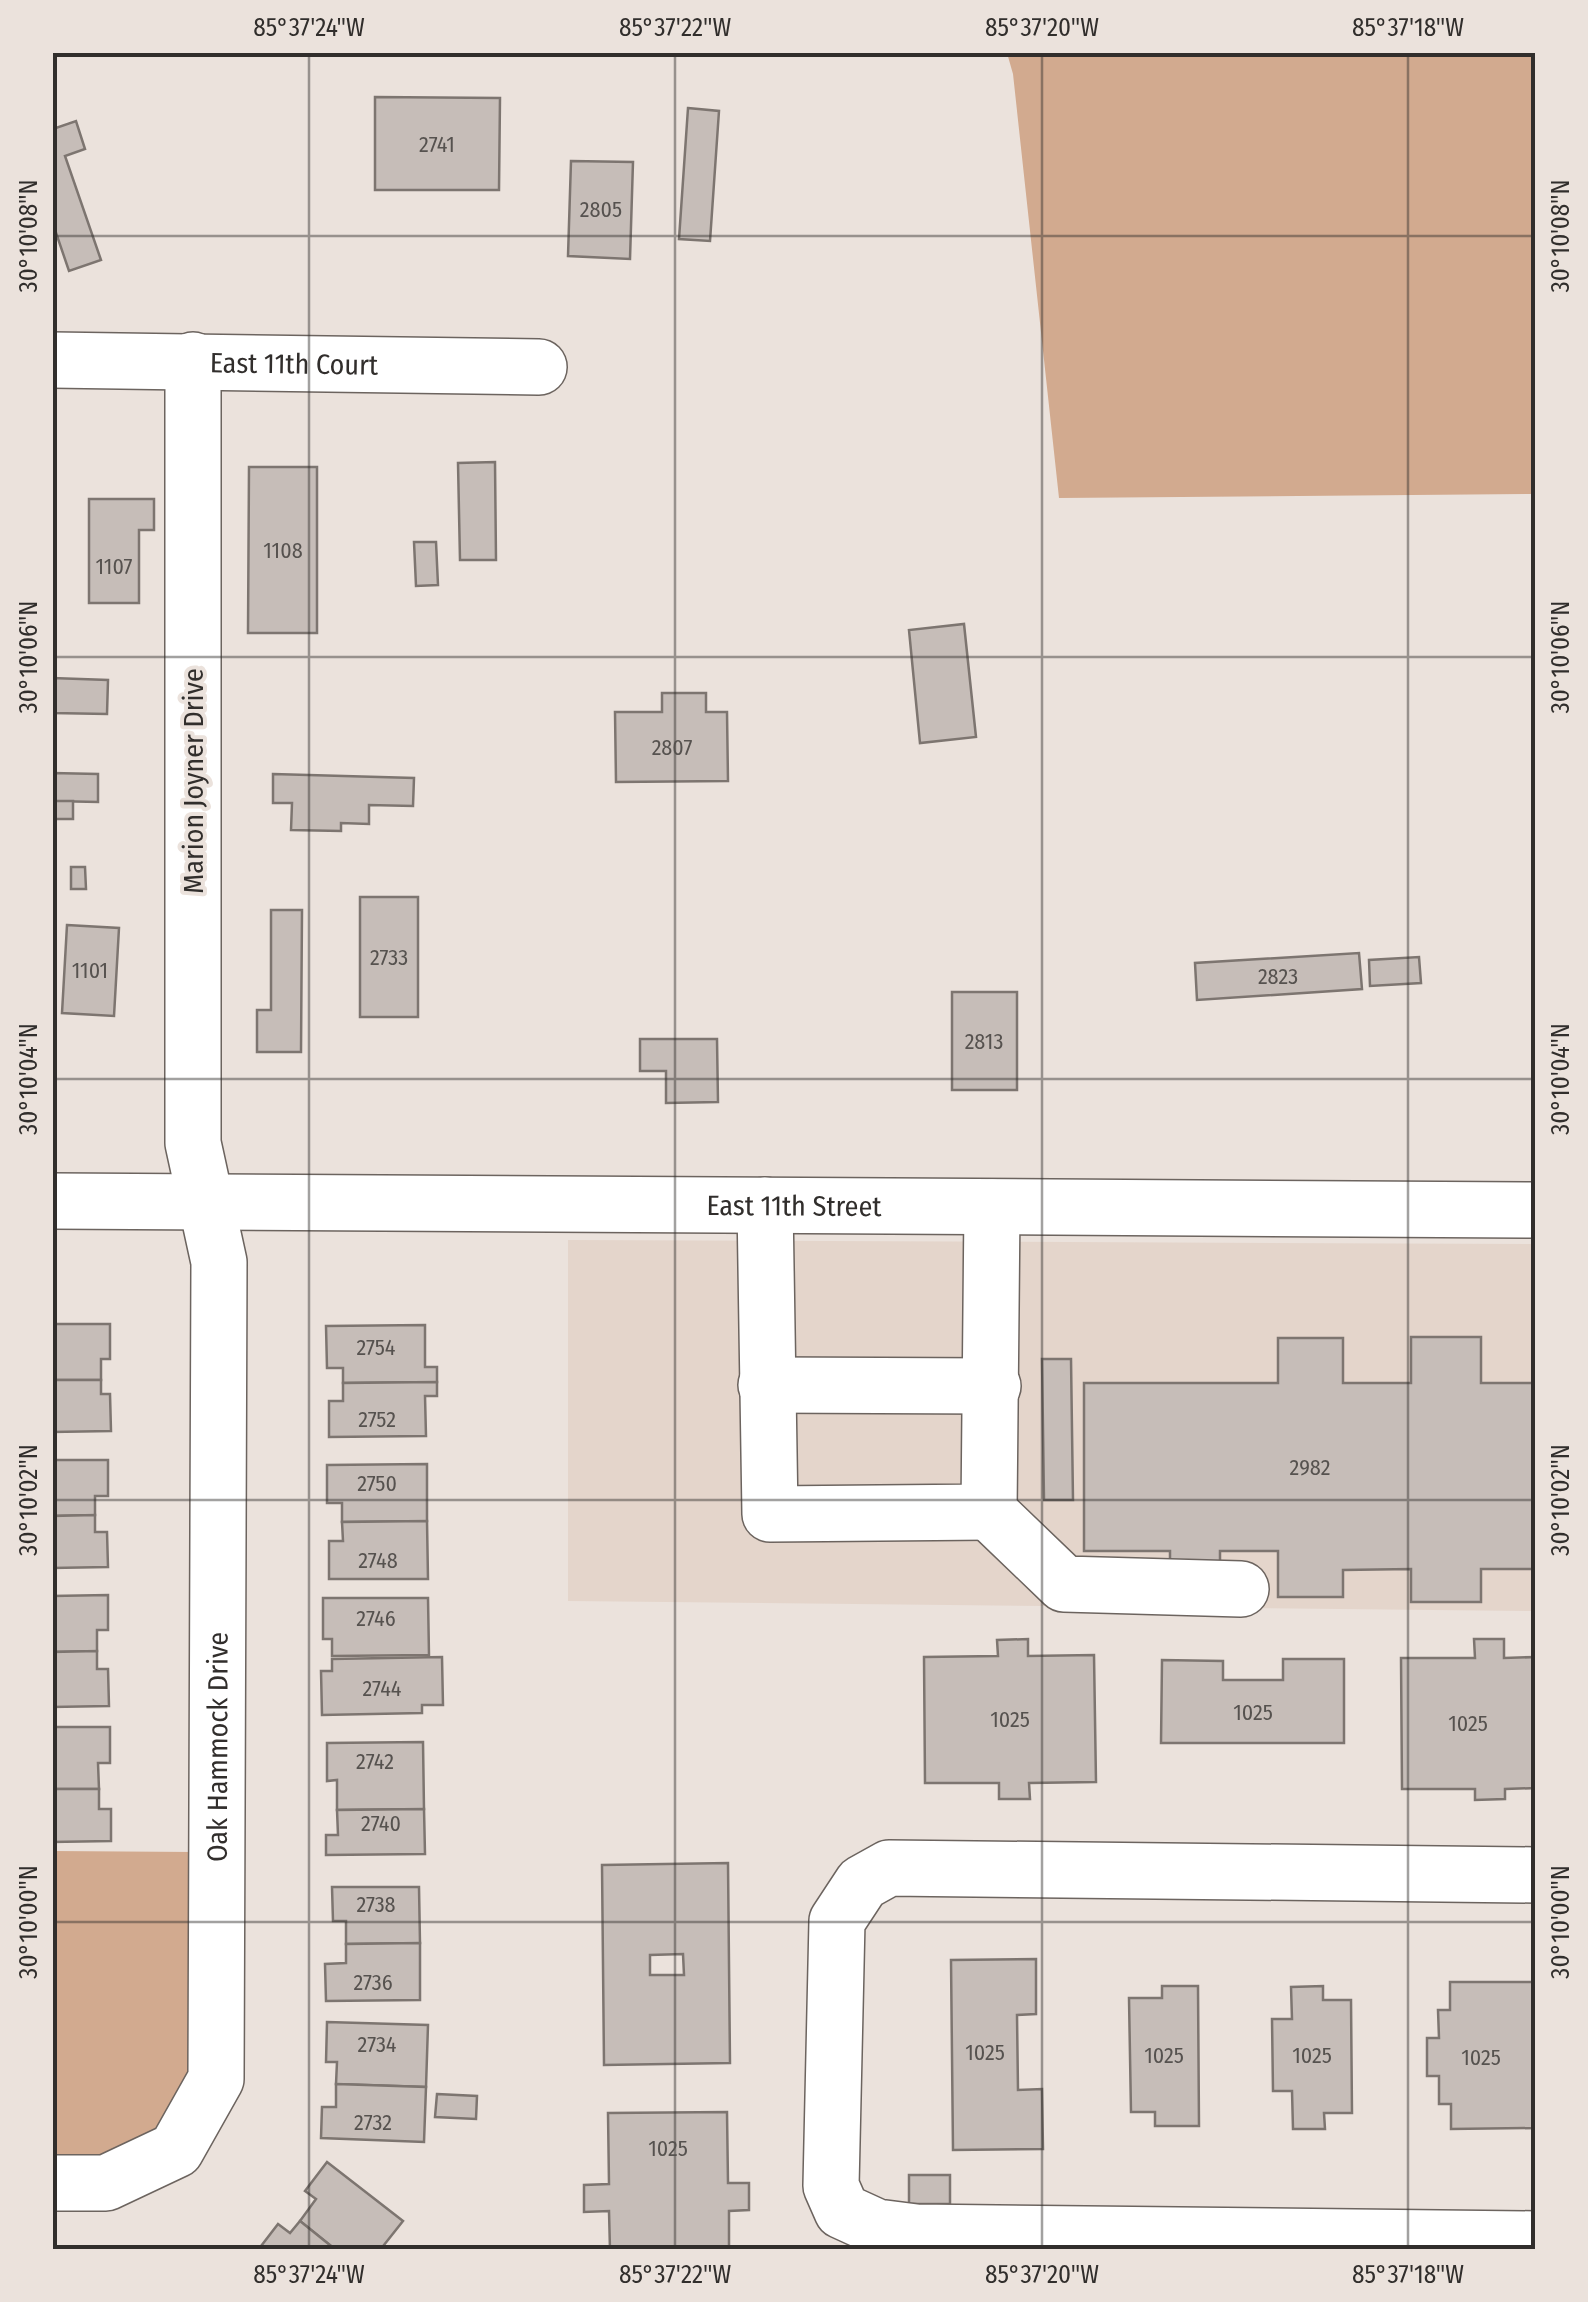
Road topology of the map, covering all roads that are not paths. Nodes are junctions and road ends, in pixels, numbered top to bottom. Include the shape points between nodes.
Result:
1 (52, 360) edge
2 (193, 360) junction
3 (539, 367) dead end
4 (52, 1201) edge
5 (206, 1202) junction
6 (765, 1206) junction
7 (992, 1207) junction
8 (1536, 1210) edge
9 (766, 1385) junction
10 (993, 1386) junction
11 (989, 1512) junction
12 (1241, 1588) dead end
13 (1536, 1875) edge
14 (52, 2183) edge
15 (1536, 2239) edge

1 - 2 street, East 11th Court
2 - 3 street, East 11th Court
2 - 5 street, Marion Joyner Drive via 194,1143
4 - 5 street, East 11th Street
5 - 6 street, East 11th Street
5 - 14 street, Oak Hammock Drive via 219,1262 216,2078 176,2150 106,2183
6 - 7 street, East 11th Street
6 - 9 street
7 - 8 street, East 11th Street
7 - 10 street
9 - 10 street
9 - 11 street via 770,1514
10 - 11 street
11 - 12 street via 1064,1584
13 - 15 street via 890,1868 862,1883 837,1921 831,2186 842,2211 916,2232

